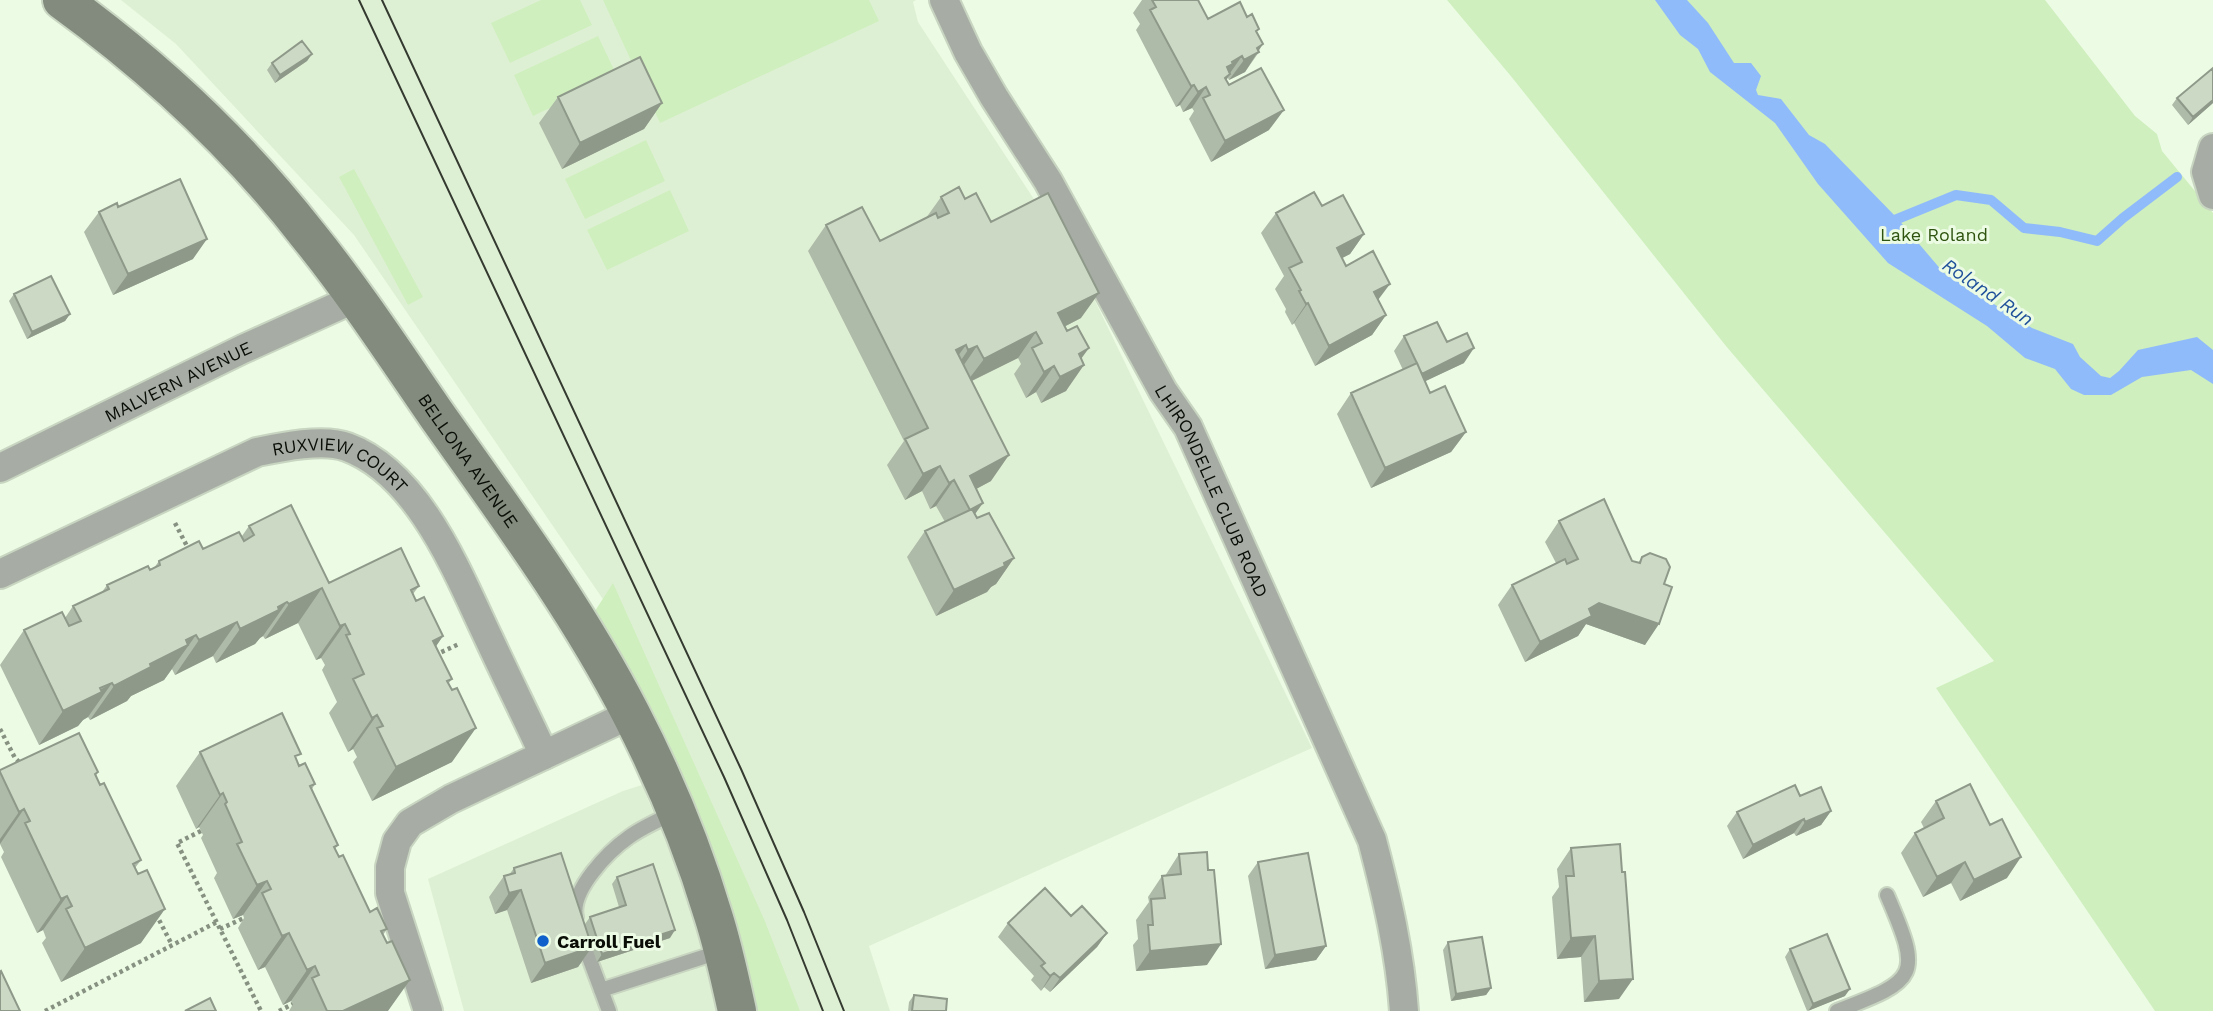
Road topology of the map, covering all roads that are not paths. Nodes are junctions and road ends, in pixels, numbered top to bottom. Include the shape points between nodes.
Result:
1 (62, 0) edge
2 (944, 0) edge
3 (2213, 148) edge
4 (2213, 195) edge
5 (355, 298) junction
6 (0, 468) edge
7 (0, 574) edge
8 (631, 714) junction
9 (544, 755) junction
10 (675, 812) junction
11 (1887, 895) dead end
12 (723, 951) junction
13 (601, 990) junction
14 (428, 1011) edge
15 (609, 1011) edge
16 (737, 1011) edge
17 (1404, 1011) edge
18 (1836, 1011) edge

1 - 5 main road, BELLONA AVENUE via 134,56 210,126 261,178
2 - 17 street, LHIRONDELLE CLUB ROAD via 988,88 1048,181 1163,391 1188,427 1372,840 1388,898
3 - 4 street via 2206,172
5 - 6 street, MALVERN AVENUE
5 - 8 main road, BELLONA AVENUE via 577,621
7 - 9 street, RUXVIEW COURT via 257,452 301,444 345,446 376,462 430,523
8 - 9 street
8 - 10 main road, BELLONA AVENUE
9 - 14 street via 451,799 410,823 397,841 390,892
10 - 12 main road, BELLONA AVENUE
10 - 13 lane via 615,849 578,897 575,912
11 - 18 lane via 1908,944 1906,974 1876,996
12 - 13 lane
12 - 16 main road, BELLONA AVENUE
13 - 15 lane

